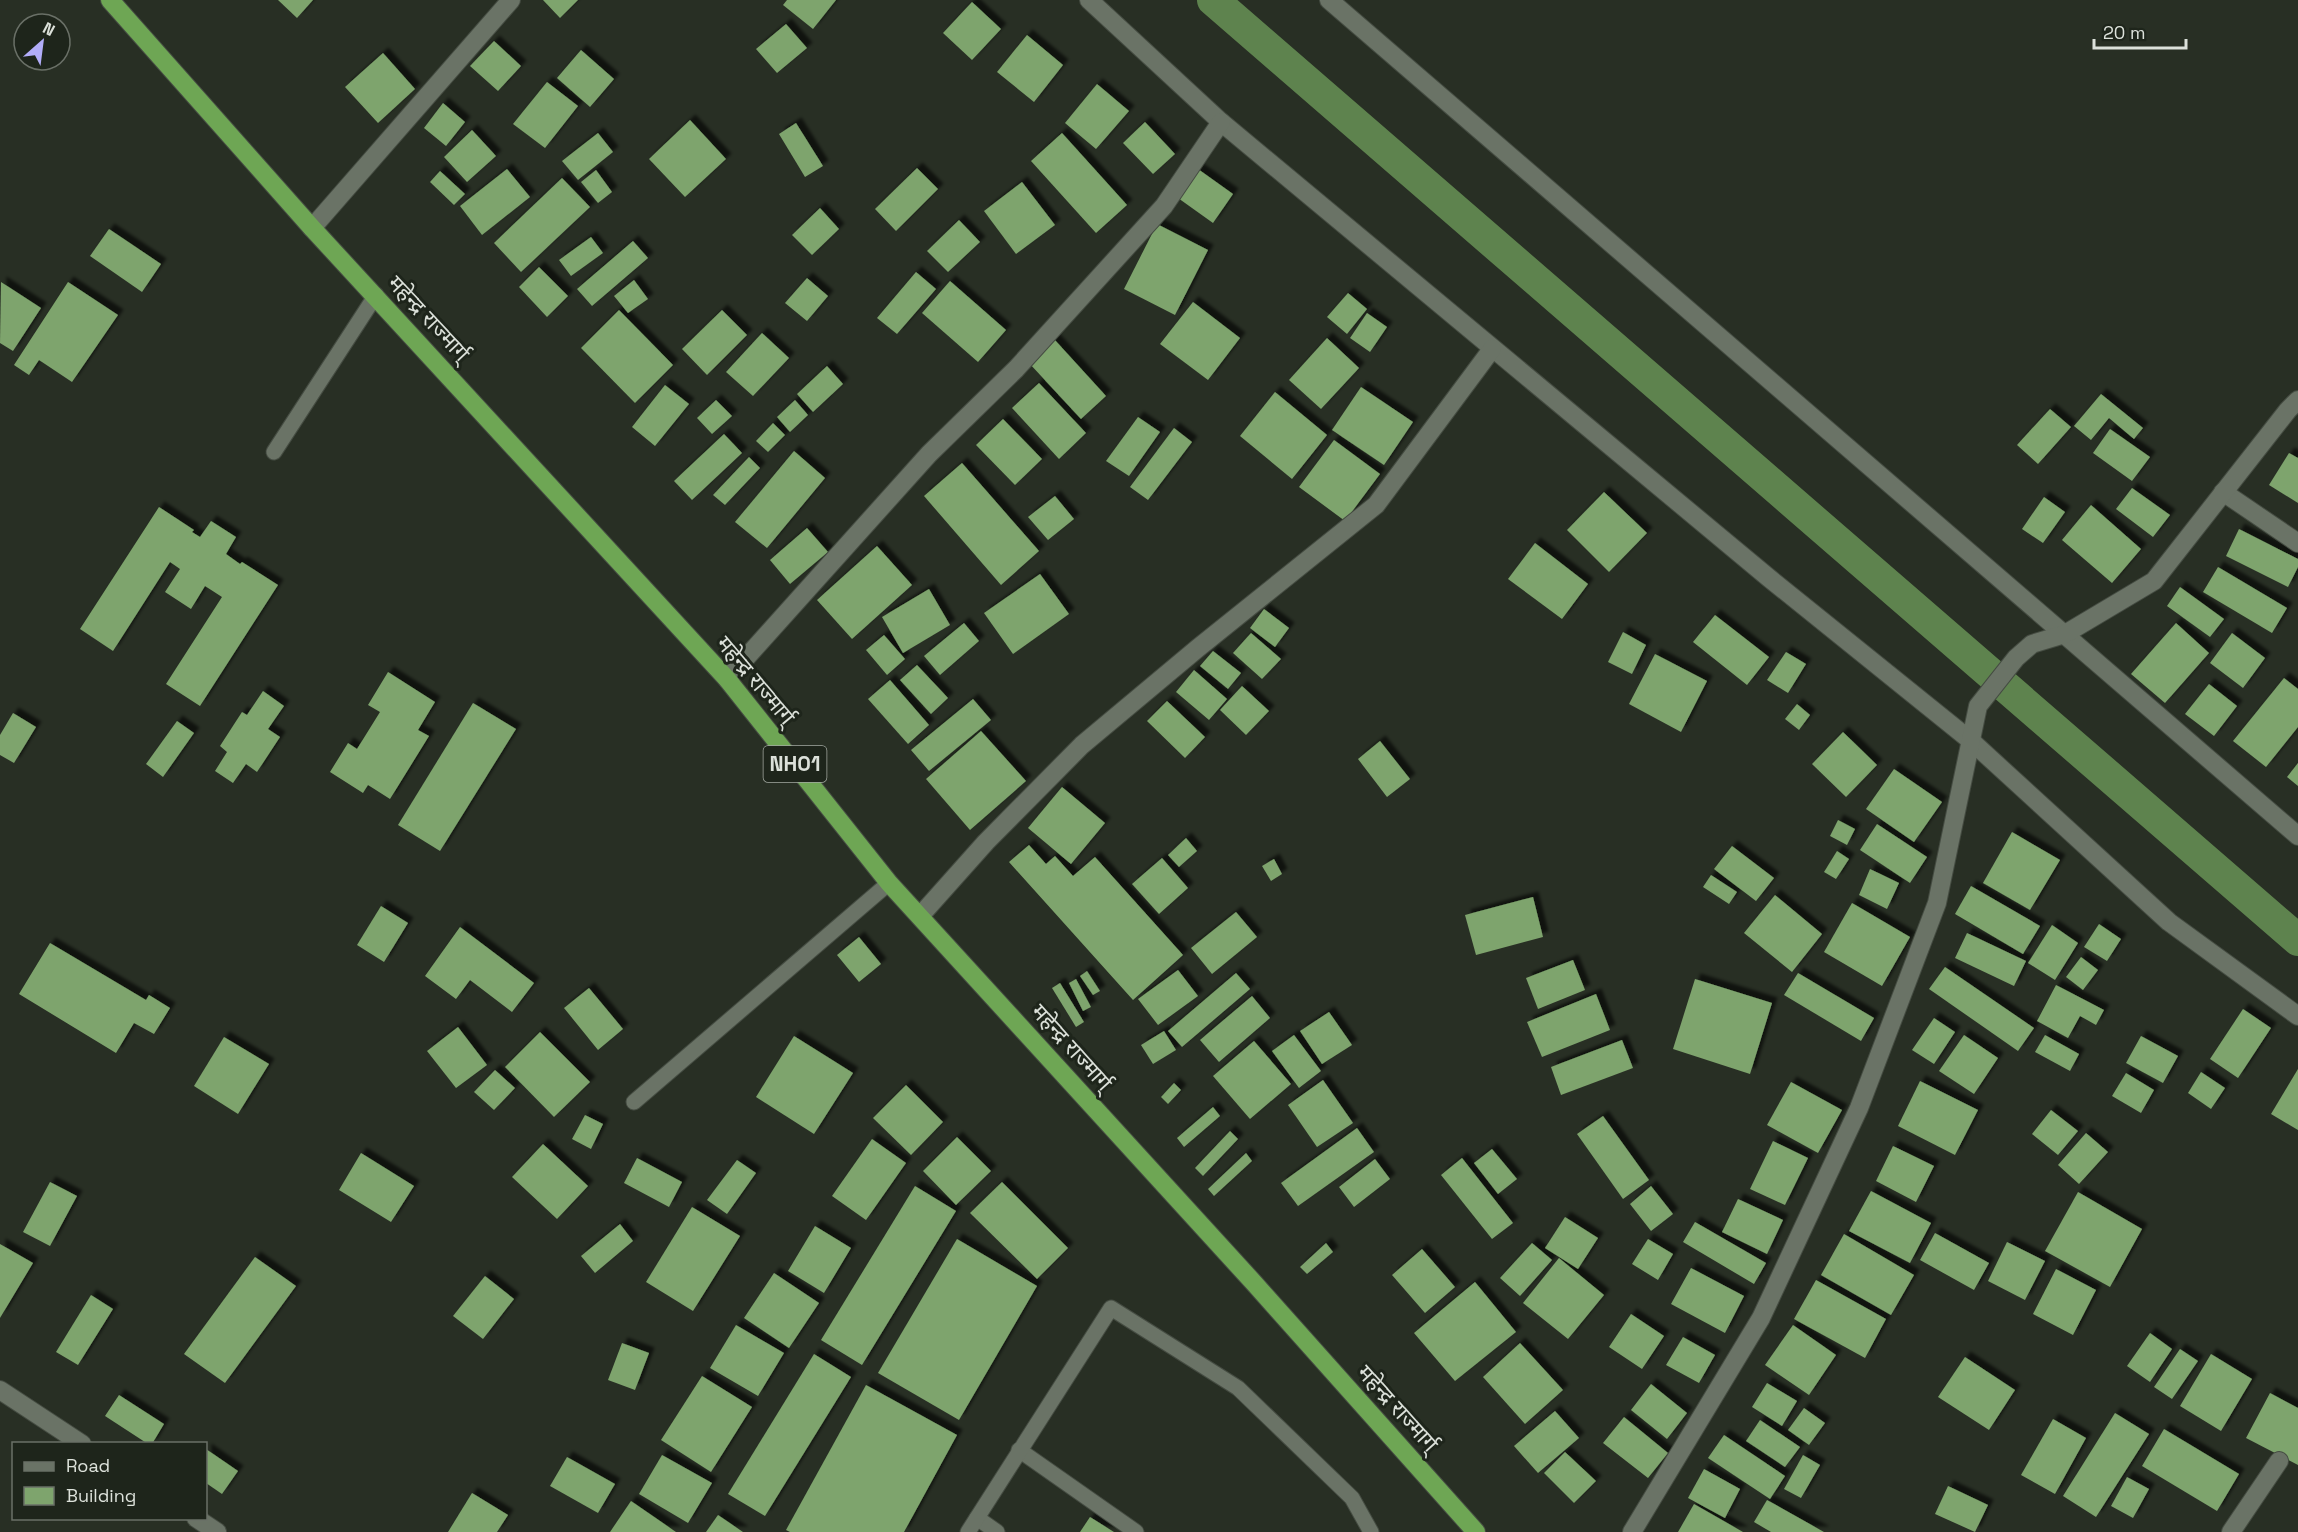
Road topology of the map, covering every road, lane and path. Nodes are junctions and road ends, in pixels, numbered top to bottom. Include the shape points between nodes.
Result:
1 (110, 0) edge
2 (511, 0) edge
3 (1089, 0) edge
4 (1329, 0) edge
5 (1221, 122) junction
6 (312, 228) junction
7 (376, 295) junction
8 (1492, 349) junction
9 (2295, 409) edge
10 (274, 452) dead end
11 (2223, 492) junction
12 (2298, 543) edge
13 (2065, 634) junction
14 (727, 679) junction
15 (1970, 740) junction
16 (2298, 836) edge
17 (889, 883) junction
18 (920, 916) junction
19 (2298, 1016) edge
20 (634, 1102) dead end
21 (0, 1390) edge
22 (80, 1442) edge
23 (1019, 1450) junction
24 (2279, 1461) dead end
25 (978, 1518) junction
26 (199, 1520) edge
27 (217, 1532) edge
28 (968, 1532) edge
29 (997, 1532) edge
30 (1136, 1532) edge
31 (1371, 1532) edge
32 (1476, 1532) edge
33 (1632, 1532) edge
34 (2231, 1532) edge

1 - 6 highway, महेन्द्र राज्मार्ग् / NH01
2 - 6 street
3 - 5 street
4 - 13 street
5 - 8 street
5 - 14 street via 1164,206 1016,369 929,454
6 - 7 highway, महेन्द्र राज्मार्ग् / NH01
7 - 10 lane
7 - 14 highway, महेन्द्र राज्मार्ग् / NH01
8 - 15 street
8 - 18 street via 1376,505 1082,745
9 - 11 street
11 - 12 street
11 - 13 street via 2154,581
13 - 15 street via 2032,644 2016,658 1978,706
13 - 16 street
14 - 17 highway, महेन्द्र राज्मार्ग् / NH01
15 - 19 street via 2169,922
15 - 33 street via 1937,903 1859,1108 1761,1318
17 - 18 highway, महेन्द्र राज्मार्ग् / NH01
17 - 20 lane
18 - 32 highway, महेन्द्र राज्मार्ग् / NH01
21 - 22 street
23 - 25 lane
23 - 30 lane
23 - 31 lane via 1111,1308 1238,1388 1352,1498
24 - 34 street
25 - 28 lane
25 - 29 lane
26 - 27 street

